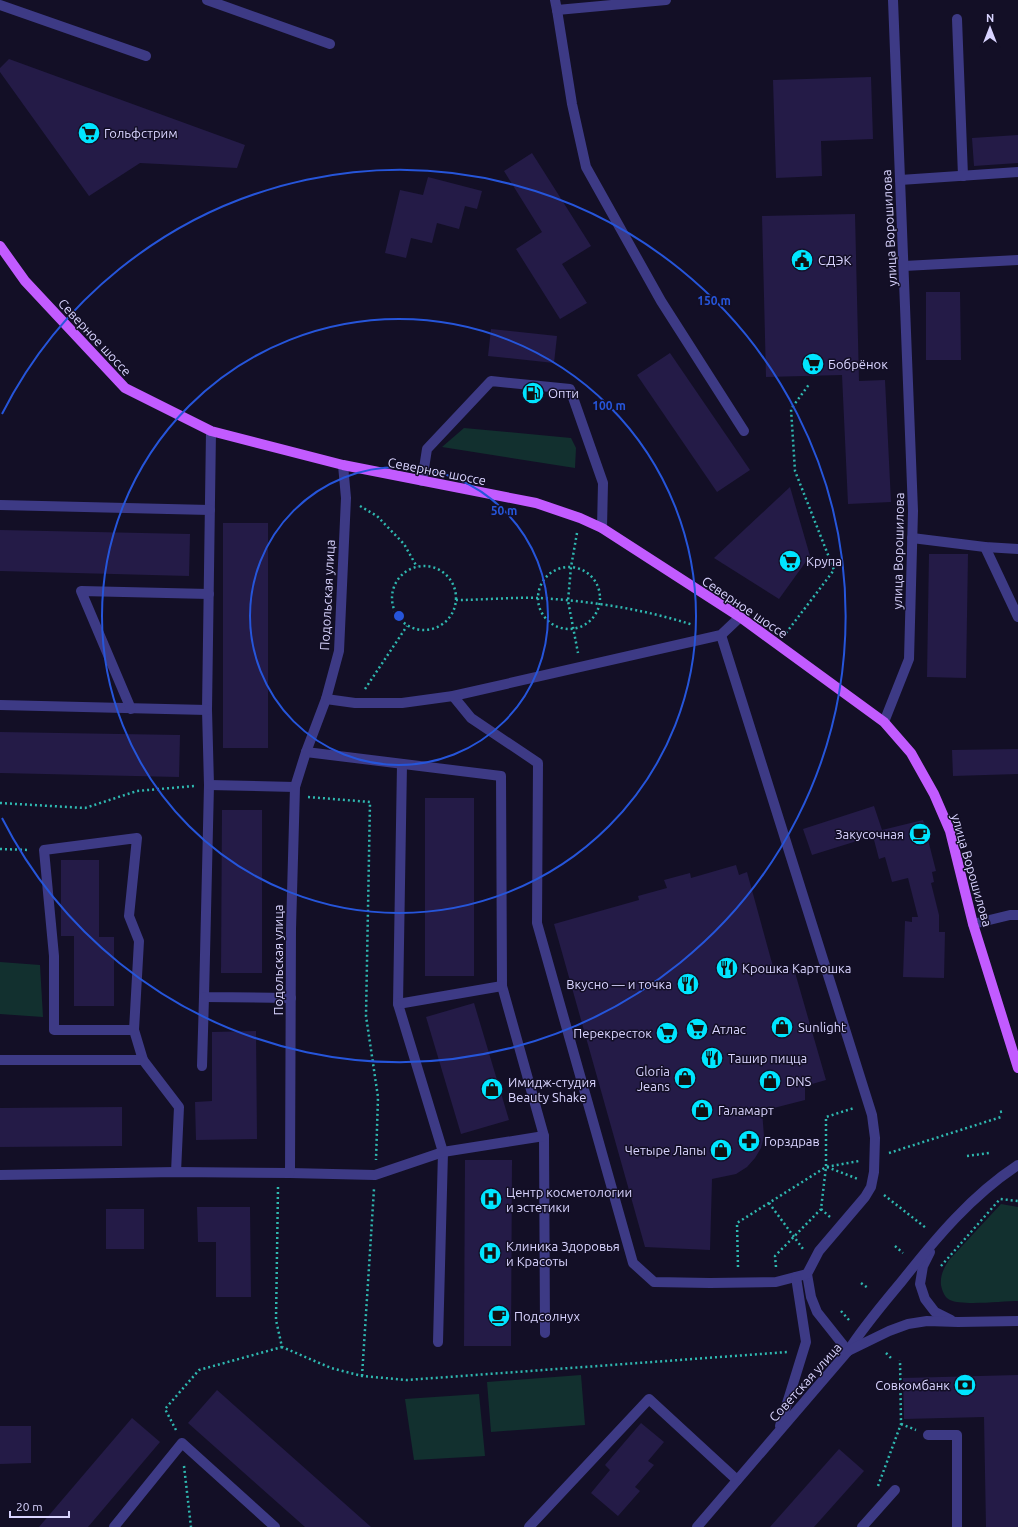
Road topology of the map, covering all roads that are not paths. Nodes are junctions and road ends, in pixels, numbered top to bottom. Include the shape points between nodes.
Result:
1 (207, 0) edge
2 (666, 0) edge
3 (893, 0) edge
4 (0, 5) edge
5 (556, 5) edge
6 (957, 19) dead end
7 (330, 44) dead end
8 (146, 56) dead end
9 (1018, 172) edge
10 (963, 176) junction
11 (900, 180) junction
12 (0, 246) edge
13 (1018, 260) edge
14 (904, 266) junction
15 (211, 431) junction
16 (744, 431) dead end
17 (343, 465) junction
18 (422, 482) junction
19 (0, 505) edge
20 (210, 510) junction
21 (602, 528) junction
22 (912, 538) junction
23 (985, 547) junction
24 (1018, 549) edge
25 (209, 594) junction
26 (740, 617) junction
27 (1018, 617) edge
28 (721, 635) junction
29 (453, 696) junction
30 (326, 699) junction
31 (0, 706) edge
32 (131, 709) junction
33 (207, 710) junction
34 (884, 722) junction
35 (306, 752) junction
36 (402, 764) junction
37 (209, 785) junction
38 (295, 791) junction
39 (1018, 915) edge
40 (973, 924) junction
41 (502, 986) junction
42 (204, 997) junction
43 (292, 998) junction
44 (398, 1004) junction
45 (134, 1030) junction
46 (0, 1060) edge
47 (143, 1060) junction
48 (202, 1066) dead end
49 (1018, 1068) edge
50 (544, 1136) junction
51 (443, 1152) junction
52 (1018, 1165) edge
53 (176, 1172) junction
54 (290, 1173) junction
55 (0, 1175) edge
56 (936, 1237) junction
57 (807, 1274) junction
58 (796, 1277) junction
59 (1018, 1321) edge
60 (958, 1322) junction
61 (545, 1333) dead end
62 (438, 1342) dead end
63 (848, 1351) junction
64 (778, 1430) junction
65 (928, 1435) dead end
66 (737, 1480) junction
67 (895, 1490) dead end
68 (114, 1527) edge
69 (275, 1527) edge
70 (530, 1527) edge
71 (697, 1527) edge
72 (862, 1527) edge
73 (957, 1527) edge

1 - 7 street
2 - 5 street
3 - 11 street, улица Ворошилова
4 - 8 street
5 - 16 street via 572,104 586,167 661,301
6 - 10 street
9 - 10 street
10 - 11 street
11 - 14 street, улица Ворошилова
12 - 15 main road, Северное шоссе via 25,281 126,388
13 - 14 street
14 - 22 street, улица Ворошилова
15 - 17 main road, Северное шоссе
15 - 20 street
17 - 18 main road, Северное шоссе
17 - 30 street, Подольская улица via 346,498 338,651
18 - 21 main road, Северное шоссе via 536,503
18 - 21 street via 427,449 491,381 570,389 603,484
19 - 20 street
20 - 25 street
21 - 26 main road, Северное шоссе
22 - 23 street
22 - 34 street, улица Ворошилова via 909,659
23 - 24 street
23 - 27 street
25 - 32 street via 80,591
25 - 33 street
26 - 28 street
26 - 34 main road, Северное шоссе
28 - 29 street
28 - 57 street via 872,1115 875,1138 871,1187 819,1251
29 - 30 street via 402,703 355,703
29 - 58 street via 471,718 538,763 537,923 633,1262 654,1282 776,1282
30 - 35 street, Подольская улица
31 - 32 street
32 - 33 street
33 - 37 street
34 - 40 main road, улица Ворошилова via 911,753 934,794 950,831
35 - 36 street
35 - 38 street, Подольская улица
36 - 41 street via 501,776
36 - 44 street
37 - 38 street
37 - 42 street
38 - 43 street, Подольская улица via 291,922
39 - 40 street
40 - 49 main road, улица Ворошилова
41 - 44 street
41 - 50 street
42 - 43 street
42 - 48 street
43 - 54 street, Подольская улица
44 - 51 street
45 - 45 street via 54,1030 54,956 44,850 137,838 130,916 139,942
45 - 47 street
46 - 47 street
47 - 53 street via 179,1107
50 - 51 street
50 - 61 street
51 - 54 street via 375,1175
51 - 62 street
52 - 56 street via 976,1198
53 - 54 street
53 - 55 street
56 - 60 street via 923,1266 920,1284 935,1312
56 - 63 street via 862,1329
57 - 58 street
57 - 63 street via 817,1312
58 - 64 street via 806,1342
59 - 60 street, Советская улица
60 - 63 street, Советская улица via 927,1321 908,1324
63 - 64 street, Советская улица
64 - 66 street, Советская улица
65 - 73 street via 957,1435
66 - 70 street via 649,1399
66 - 71 street, Советская улица
67 - 72 street
68 - 69 street via 182,1443

